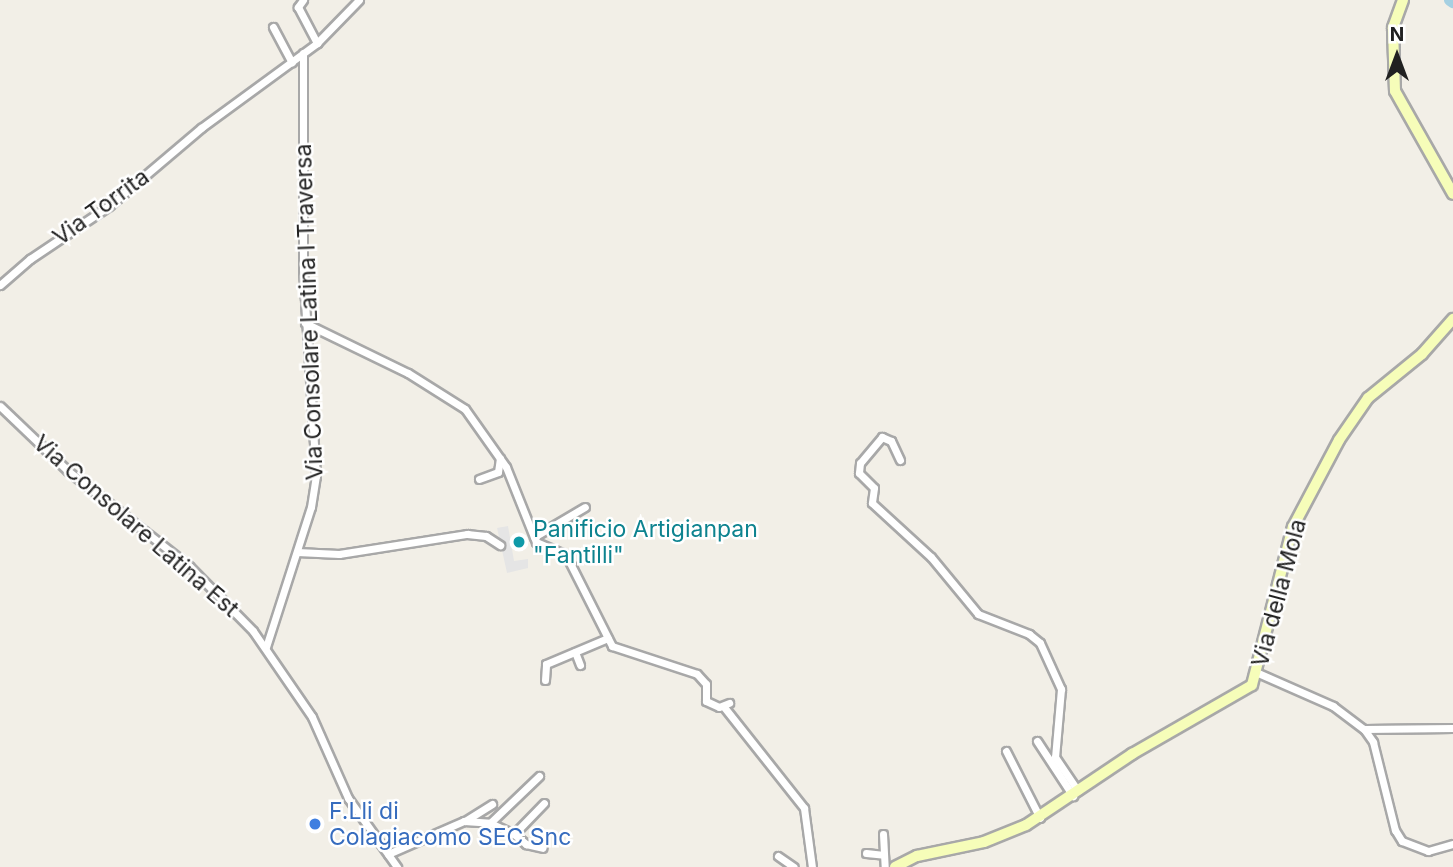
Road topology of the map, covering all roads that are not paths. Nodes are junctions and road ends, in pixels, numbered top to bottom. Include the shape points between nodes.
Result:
1 (303, 0) edge
2 (359, 0) edge
3 (1403, 0) edge
4 (273, 27) dead end
5 (317, 43) junction
6 (303, 53) junction
7 (292, 62) junction
8 (1453, 194) edge
9 (0, 285) edge
10 (1453, 319) edge
11 (305, 323) junction
12 (0, 405) edge
13 (500, 457) junction
14 (900, 460) dead end
15 (479, 480) dead end
16 (585, 507) dead end
17 (534, 537) junction
18 (500, 545) dead end
19 (297, 552) junction
20 (608, 638) junction
21 (266, 647) junction
22 (575, 652) junction
23 (580, 665) dead end
24 (1258, 673) junction
25 (545, 680) dead end
26 (1453, 728) edge
27 (1364, 729) junction
28 (1037, 741) dead end
29 (1006, 751) dead end
30 (539, 776) dead end
31 (1075, 794) junction
32 (544, 803) dead end
33 (492, 804) dead end
34 (1040, 818) junction
35 (464, 821) junction
36 (490, 823) junction
37 (514, 834) junction
38 (883, 834) dead end
39 (1453, 844) edge
40 (543, 848) dead end
41 (866, 853) dead end
42 (388, 855) junction
43 (884, 855) junction
44 (778, 856) dead end
45 (397, 867) edge
46 (794, 867) edge
47 (812, 867) edge
48 (885, 867) edge
49 (894, 867) edge

1 - 5 street via 298,6
2 - 5 street, Via Torrita
3 - 8 street via 1392,31 1395,90
4 - 7 street
5 - 6 street, Via Torrita
6 - 7 street, Via Torrita
6 - 11 street, Via Consolare Latina I Traversa
7 - 9 street, Via Torrita
10 - 24 street, Via della Mola via 1422,354 1368,398 1339,440 1293,527
11 - 13 street via 408,373 465,409
11 - 19 street, Via Consolare Latina I Traversa via 316,476
12 - 21 street, Via Consolare Latina Est via 72,474 197,574
13 - 15 street via 498,472
13 - 17 street
14 - 31 street via 891,441 882,437 860,463 859,473 874,488 872,503 931,557 978,614 1040,643 1061,689 1055,757
16 - 17 street
17 - 20 street via 540,546 566,555
18 - 19 street via 486,536 467,534 339,555
19 - 21 street, Via Consolare Latina I Traversa
20 - 22 street
20 - 47 street via 620,650 700,676 706,684 705,701 726,705 804,808
21 - 42 street, Via Consolare Latina Est via 312,717 348,798
22 - 23 street
22 - 25 street via 546,664
24 - 27 street via 1333,706
24 - 31 street, Via della Mola via 1241,694 1147,744
26 - 27 street
27 - 39 street via 1373,742 1400,838 1428,851
28 - 31 street
29 - 34 street
30 - 36 street
31 - 34 street, Via della Mola
32 - 37 street
33 - 35 street
34 - 49 street, Via della Mola via 1002,836 922,854
35 - 36 street
35 - 42 street
36 - 37 street
37 - 40 street via 526,844
38 - 43 street
41 - 43 street
42 - 45 street, Via Consolare Latina Est
43 - 48 street
44 - 46 street

